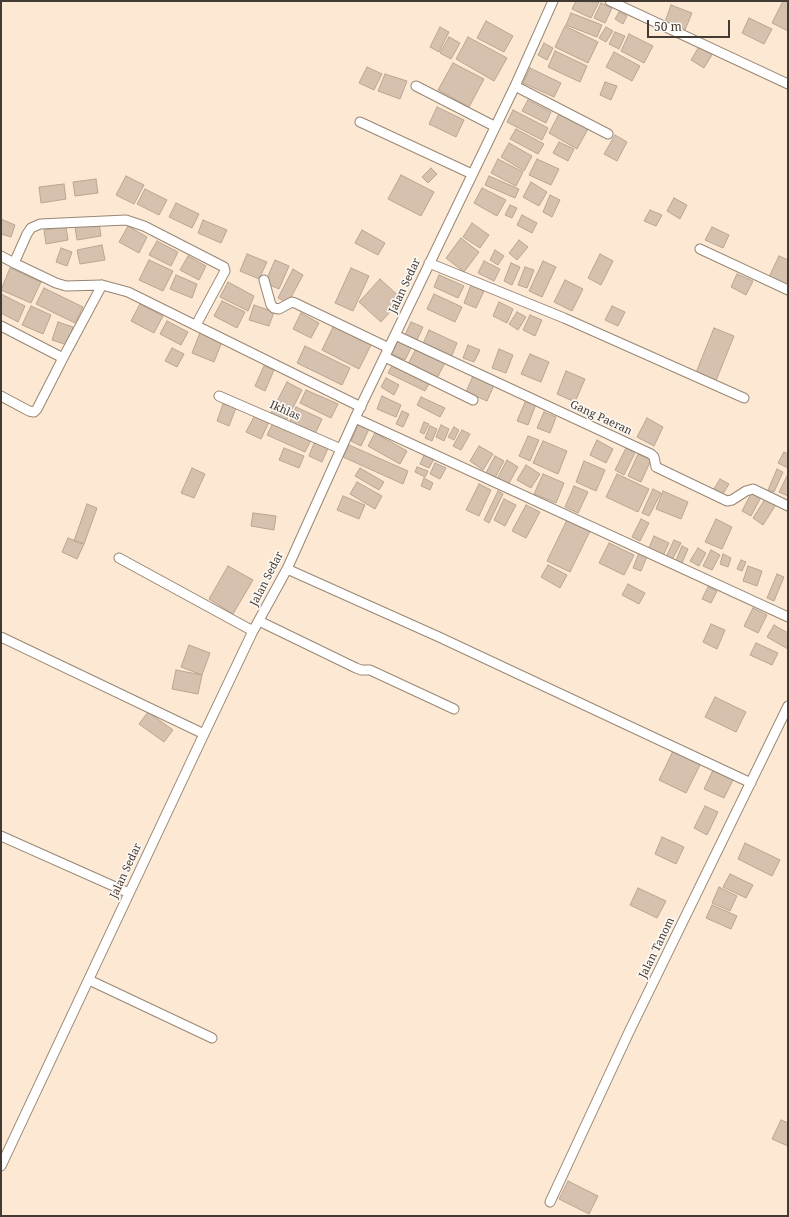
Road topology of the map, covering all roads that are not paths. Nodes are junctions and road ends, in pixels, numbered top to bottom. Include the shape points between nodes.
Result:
1 (553, 1) edge
2 (610, 1) edge
3 (788, 84) edge
4 (416, 86) dead end
5 (514, 86) junction
6 (360, 122) dead end
7 (494, 126) junction
8 (608, 134) dead end
9 (472, 174) junction
10 (700, 249) dead end
11 (1, 256) edge
12 (14, 263) junction
13 (429, 263) junction
14 (264, 280) dead end
15 (102, 285) junction
16 (788, 290) edge
17 (196, 325) junction
18 (1, 326) edge
19 (395, 335) junction
20 (387, 353) junction
21 (63, 358) junction
22 (1, 396) edge
23 (219, 396) dead end
24 (744, 398) dead end
25 (473, 400) dead end
26 (361, 407) junction
27 (355, 418) junction
28 (341, 449) junction
29 (788, 506) edge
30 (119, 558) dead end
31 (286, 569) junction
32 (788, 617) edge
33 (259, 621) junction
34 (253, 631) junction
35 (1, 637) edge
36 (788, 706) edge
37 (454, 709) dead end
38 (204, 734) junction
39 (751, 783) junction
40 (1, 836) edge
41 (129, 893) junction
42 (89, 980) junction
43 (212, 1038) dead end
44 (1, 1166) edge
45 (550, 1202) dead end

1 - 5 street, Jalan Sedar
2 - 3 street
4 - 7 street
5 - 7 street, Jalan Sedar
5 - 8 street
6 - 9 street
7 - 9 street, Jalan Sedar
9 - 13 street, Jalan Sedar
10 - 16 street
11 - 12 street
12 - 15 street via 66,286
12 - 17 street via 27,234 35,226 126,220 144,226 224,267 225,271
13 - 19 street, Jalan Sedar
13 - 24 street via 564,318
14 - 20 street via 274,308 278,309 295,302
15 - 17 street via 128,292
15 - 21 street
17 - 26 street
18 - 21 street
19 - 20 street, Jalan Sedar
19 - 29 street, Gang Paeran via 651,454 656,468 727,501 753,489
20 - 25 street
20 - 26 street, Jalan Sedar
21 - 22 street via 38,409 34,412
23 - 28 street, Ikhlas
26 - 27 street, Jalan Sedar
27 - 28 street, Jalan Sedar
27 - 32 street
28 - 31 street, Jalan Sedar
30 - 34 street
31 - 33 street, Jalan Sedar
31 - 39 street via 446,640
33 - 34 street, Jalan Sedar
33 - 37 street via 356,668 370,670
34 - 38 street, Jalan Sedar
35 - 38 street
36 - 39 street, Jalan Tanom
38 - 41 street, Jalan Sedar
39 - 45 street, Jalan Tanom via 629,1032
40 - 41 street
41 - 42 street, Jalan Sedar
42 - 43 street
42 - 44 street, Jalan Sedar

